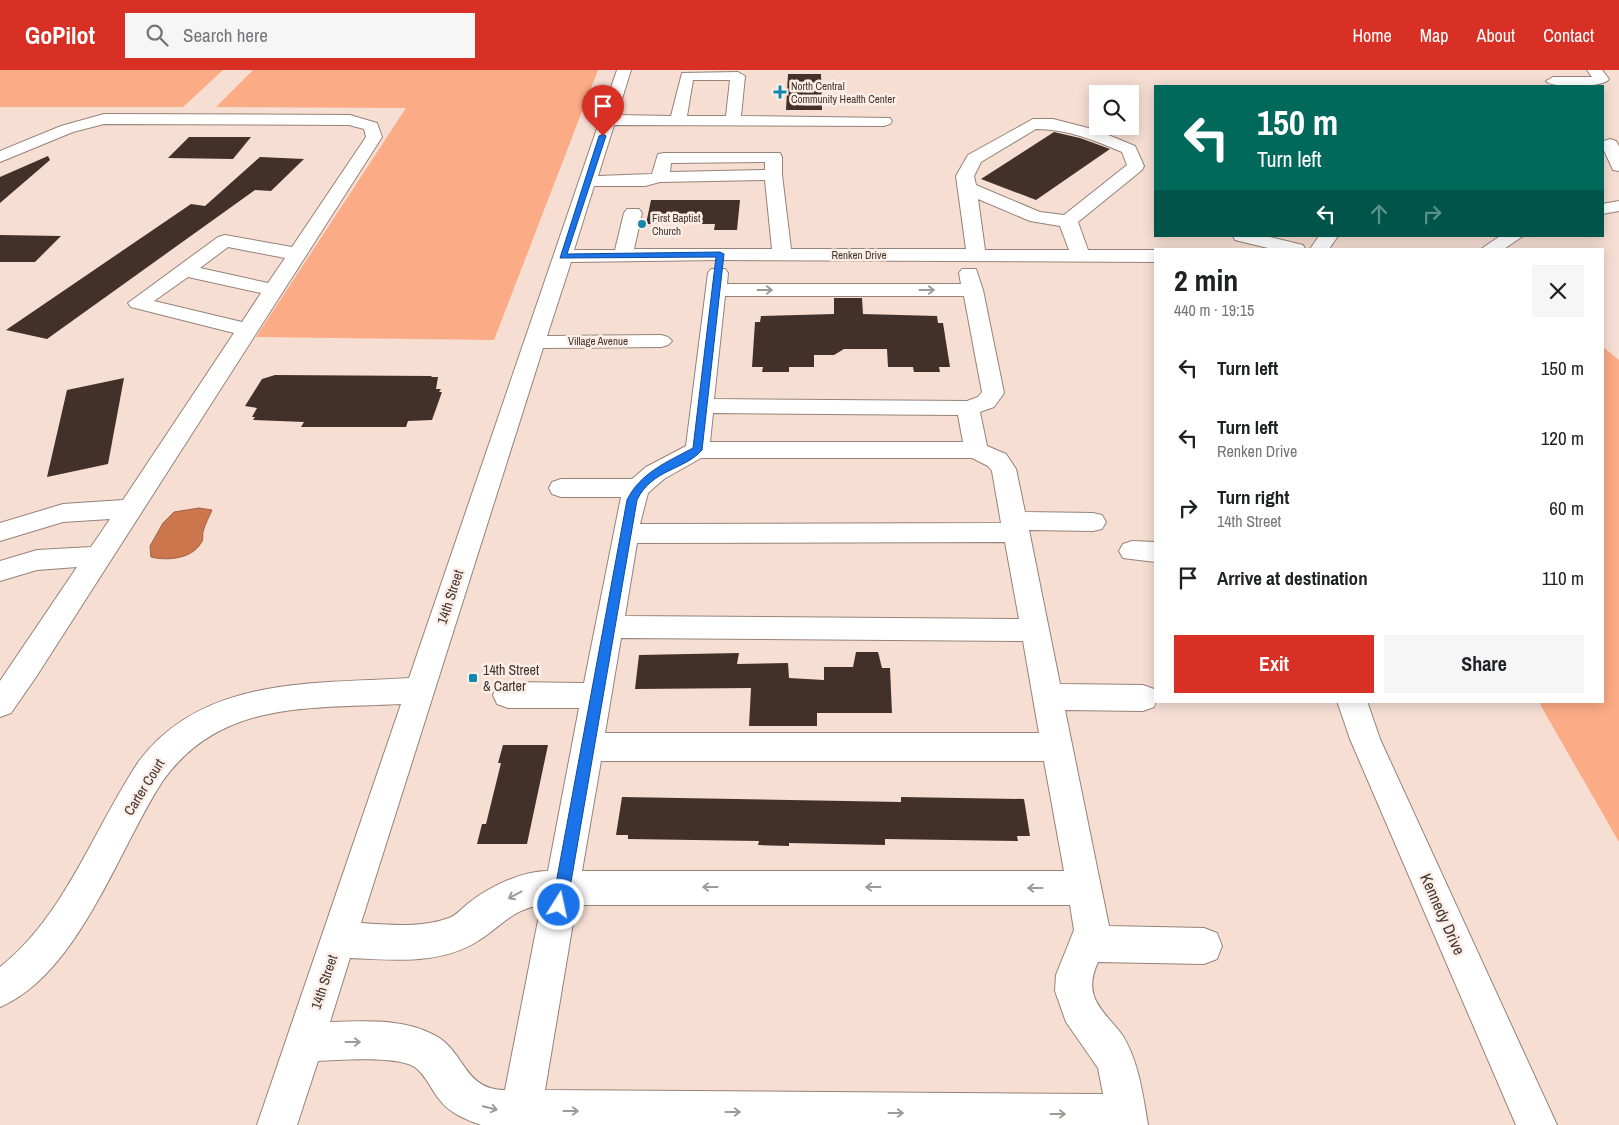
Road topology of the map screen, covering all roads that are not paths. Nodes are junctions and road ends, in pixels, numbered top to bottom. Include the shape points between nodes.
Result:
1 (624, 70) edge
2 (1594, 70) edge
3 (1552, 79) edge
4 (608, 120) junction
5 (678, 121) junction
6 (733, 121) junction
7 (884, 121) dead end
8 (1611, 144) edge
9 (0, 157) edge
10 (1619, 166) edge
11 (652, 179) junction
12 (588, 181) junction
13 (968, 188) junction
14 (1068, 221) junction
15 (1246, 237) edge
16 (1328, 237) edge
17 (1512, 237) edge
18 (1292, 248) edge
19 (1320, 248) edge
20 (1492, 248) edge
21 (297, 254) junction
22 (720, 254) junction
23 (971, 254) junction
24 (1080, 254) junction
25 (782, 255) junction
26 (563, 256) junction
27 (624, 256) junction
28 (1154, 256) edge
29 (184, 270) junction
30 (274, 290) junction
31 (716, 290) junction
32 (973, 290) junction
33 (248, 330) junction
34 (661, 341) dead end
35 (534, 342) junction
36 (702, 406) junction
37 (968, 408) junction
38 (697, 450) junction
39 (976, 450) junction
40 (561, 488) dead end
41 (638, 488) junction
42 (132, 508) junction
43 (1093, 522) dead end
44 (1015, 527) junction
45 (0, 532) edge
46 (626, 534) junction
47 (100, 556) junction
48 (0, 571) edge
49 (609, 627) junction
50 (1034, 630) junction
51 (419, 690) junction
52 (508, 695) dead end
53 (597, 696) junction
54 (1047, 697) junction
55 (1143, 698) dead end
56 (1353, 703) edge
57 (0, 704) edge
58 (588, 747) junction
59 (1057, 747) junction
60 (563, 886) junction
61 (1084, 888) junction
62 (338, 940) junction
63 (1089, 944) junction
64 (1204, 946) dead end
65 (0, 988) edge
66 (304, 1042) junction
67 (521, 1118) edge
68 (1127, 1119) edge
69 (277, 1125) edge
70 (1537, 1125) edge

1 - 4 street, 14th Street
2 - 3 street via 1602,79 1598,82
4 - 5 street
4 - 12 street, 14th Street
5 - 6 street
5 - 6 street via 687,76 738,76
6 - 7 street
8 - 10 street
9 - 21 street via 67,129 104,119 350,120 371,126 374,137
11 - 12 street
11 - 25 street via 664,158 774,157
11 - 27 street via 634,211
12 - 26 street, 14th Street
13 - 14 street via 1036,217
13 - 14 street via 965,176 974,159 1033,124 1053,124 1090,133 1128,149 1136,166
13 - 23 street
14 - 24 street
15 - 18 street
16 - 19 street
17 - 20 street
21 - 29 street via 225,241
21 - 30 street
22 - 25 street, Renken Drive
22 - 27 street, Renken Drive
22 - 31 street
23 - 24 street, Renken Drive
23 - 25 street, Renken Drive
23 - 32 street
24 - 28 street, Renken Drive
26 - 27 street, Renken Drive
26 - 35 street, 14th Street
29 - 30 street
29 - 33 street via 138,303
30 - 33 street
31 -> 32 street
31 - 36 street
32 - 37 street via 993,393 986,402
33 - 42 street
34 - 35 street, Village Avenue
35 - 51 street, 14th Street
36 - 37 street
36 - 38 street
37 - 39 street
38 - 39 street
38 - 41 street via 655,473
39 - 44 street via 998,460 1004,469
40 - 41 street
41 - 46 street via 632,500
42 - 45 street via 63,514
42 - 47 street
43 - 44 street
44 - 46 street
44 - 50 street
46 - 49 street
47 - 48 street via 37,560
47 - 57 street
49 - 50 street
49 - 53 street
50 - 54 street
51 - 62 street, 14th Street
51 - 65 street, Carter Court via 299,694 268,699 215,716 189,732 161,758 141,787 94,874 44,952
52 - 53 street
53 - 58 street
54 - 55 street
54 - 59 street
56 - 70 street, Kennedy Drive
58 - 59 street
58 - 60 street
59 - 61 street
61 -> 60 street
60 -> 62 street via 522,891 484,913 465,929 444,938 422,941
60 - 67 street
61 - 63 street via 1092,930
62 - 66 street, 14th Street
63 - 64 street
63 - 68 street via 1075,968 1074,991 1082,1016 1110,1050
66 -> 67 street via 414,1044 431,1054 461,1094 479,1105
66 - 69 street, 14th Street
67 -> 68 street

